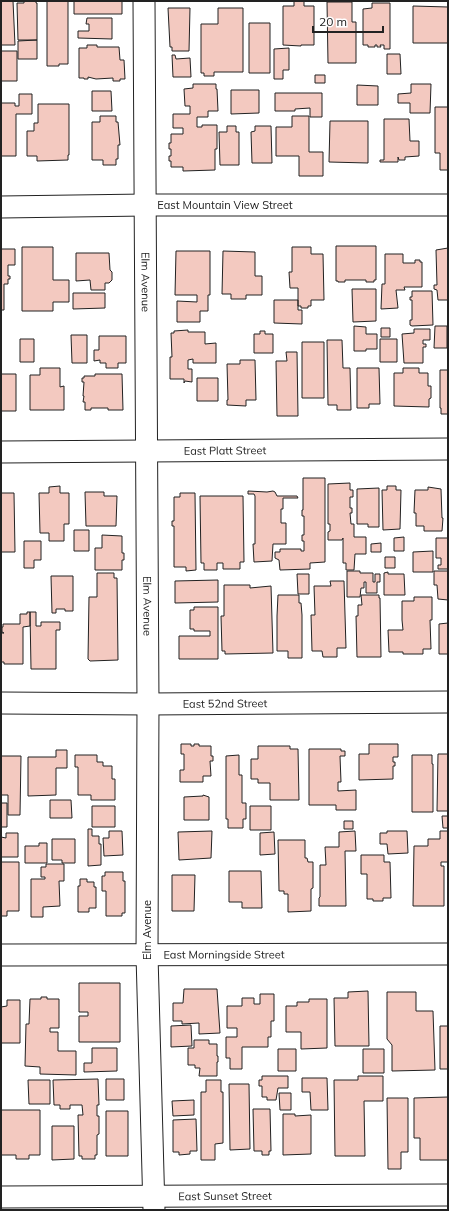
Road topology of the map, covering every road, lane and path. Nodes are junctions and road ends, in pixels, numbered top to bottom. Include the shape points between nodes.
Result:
1 (144, 1) edge
2 (146, 205) junction
3 (448, 205) edge
4 (1, 207) edge
5 (448, 449) edge
6 (145, 451) junction
7 (1, 452) edge
8 (448, 702) edge
9 (1, 703) edge
10 (148, 704) junction
11 (448, 954) edge
12 (147, 955) junction
13 (1, 956) edge
14 (448, 1195) edge
15 (1, 1197) edge
16 (154, 1203) edge

1 - 2 street, Elm Avenue
2 - 3 street, East Mountain View Street
2 - 4 street, East Mountain View Street
2 - 6 street, Elm Avenue
5 - 6 street, East Platt Street
6 - 7 street, East Platt Street
6 - 10 street, Elm Avenue
8 - 10 street, East 52nd Street
9 - 10 street, East 52nd Street
10 - 12 street, Elm Avenue
11 - 12 street, East Morningside Street
12 - 13 street, East Morningside Street
12 - 16 street, Elm Avenue
14 - 16 street, East Sunset Street
15 - 16 street, East Sunset Street

